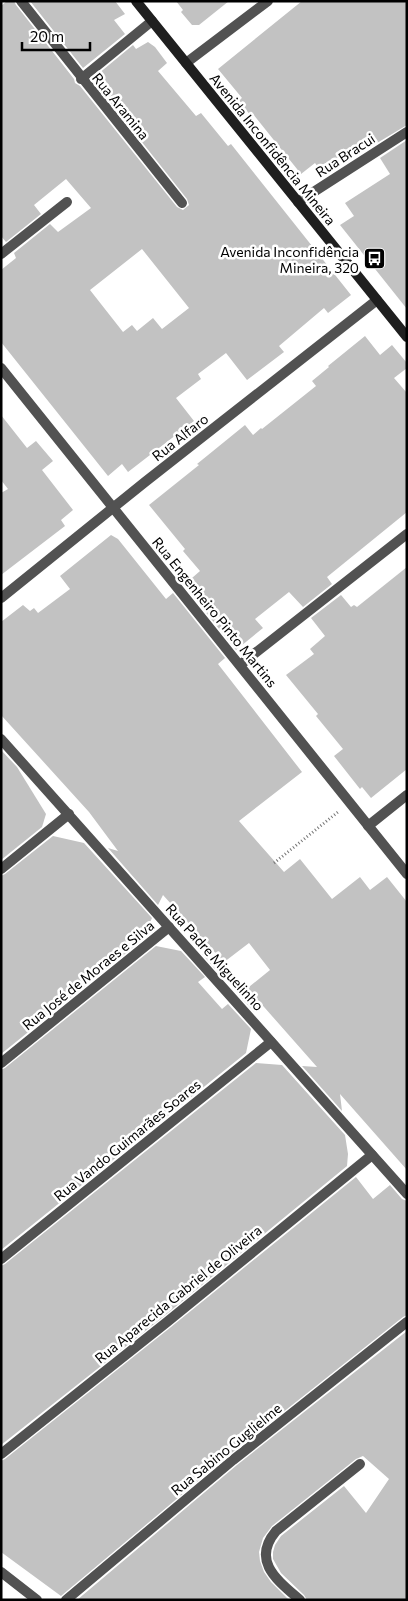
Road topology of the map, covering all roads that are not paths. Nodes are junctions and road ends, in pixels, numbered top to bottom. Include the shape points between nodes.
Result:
1 (20, 1) edge
2 (136, 1) edge
3 (268, 1) edge
4 (152, 21) junction
5 (186, 63) junction
6 (82, 78) junction
7 (407, 132) edge
8 (67, 202) dead end
9 (298, 202) junction
10 (182, 203) dead end
11 (1, 254) edge
12 (377, 300) junction
13 (407, 337) edge
14 (1, 368) edge
15 (113, 507) junction
16 (407, 534) edge
17 (1, 598) edge
18 (240, 665) junction
19 (1, 739) edge
20 (407, 795) edge
21 (69, 814) junction
22 (368, 826) junction
23 (1, 869) edge
24 (407, 874) edge
25 (169, 927) junction
26 (271, 1042) junction
27 (1, 1063) edge
28 (372, 1155) junction
29 (407, 1194) edge
30 (1, 1259) edge
31 (407, 1322) edge
32 (1, 1454) edge
33 (360, 1464) dead end
34 (1, 1572) edge
35 (37, 1600) edge
36 (66, 1600) edge
37 (300, 1600) edge

1 - 6 street, Rua Aramina
2 - 4 street, Avenida Inconfidência Mineira
3 - 5 street
4 - 5 street, Avenida Inconfidência Mineira
4 - 6 street
5 - 9 street, Avenida Inconfidência Mineira
6 - 10 street, Rua Aramina
7 - 9 street, Rua Bracui
8 - 11 street
9 - 12 street, Avenida Inconfidência Mineira
12 - 13 street, Avenida Inconfidência Mineira
12 - 15 street, Rua Alfaro
14 - 15 street, Rua Engenheiro Pinto Martins
15 - 17 street, Rua Alfaro
15 - 18 street, Rua Engenheiro Pinto Martins
16 - 18 street
18 - 22 street, Rua Engenheiro Pinto Martins
19 - 21 street, Rua Padre Miguelinho
20 - 22 street
21 - 23 street
21 - 25 street, Rua Padre Miguelinho
22 - 24 street, Rua Engenheiro Pinto Martins
25 - 26 street, Rua Padre Miguelinho
25 - 27 street, Rua José de Moraes e Silva
26 - 28 street, Rua Padre Miguelinho
26 - 30 street, Rua Vando Guimarães Soares
28 - 29 street, Rua Padre Miguelinho
28 - 32 street, Rua Aparecida Gabriel de Oliveira
31 - 36 street, Rua Sabino Guglielme via 233,1460
33 - 37 street via 276,1531 268,1541 266,1551 273,1575
34 - 35 street

